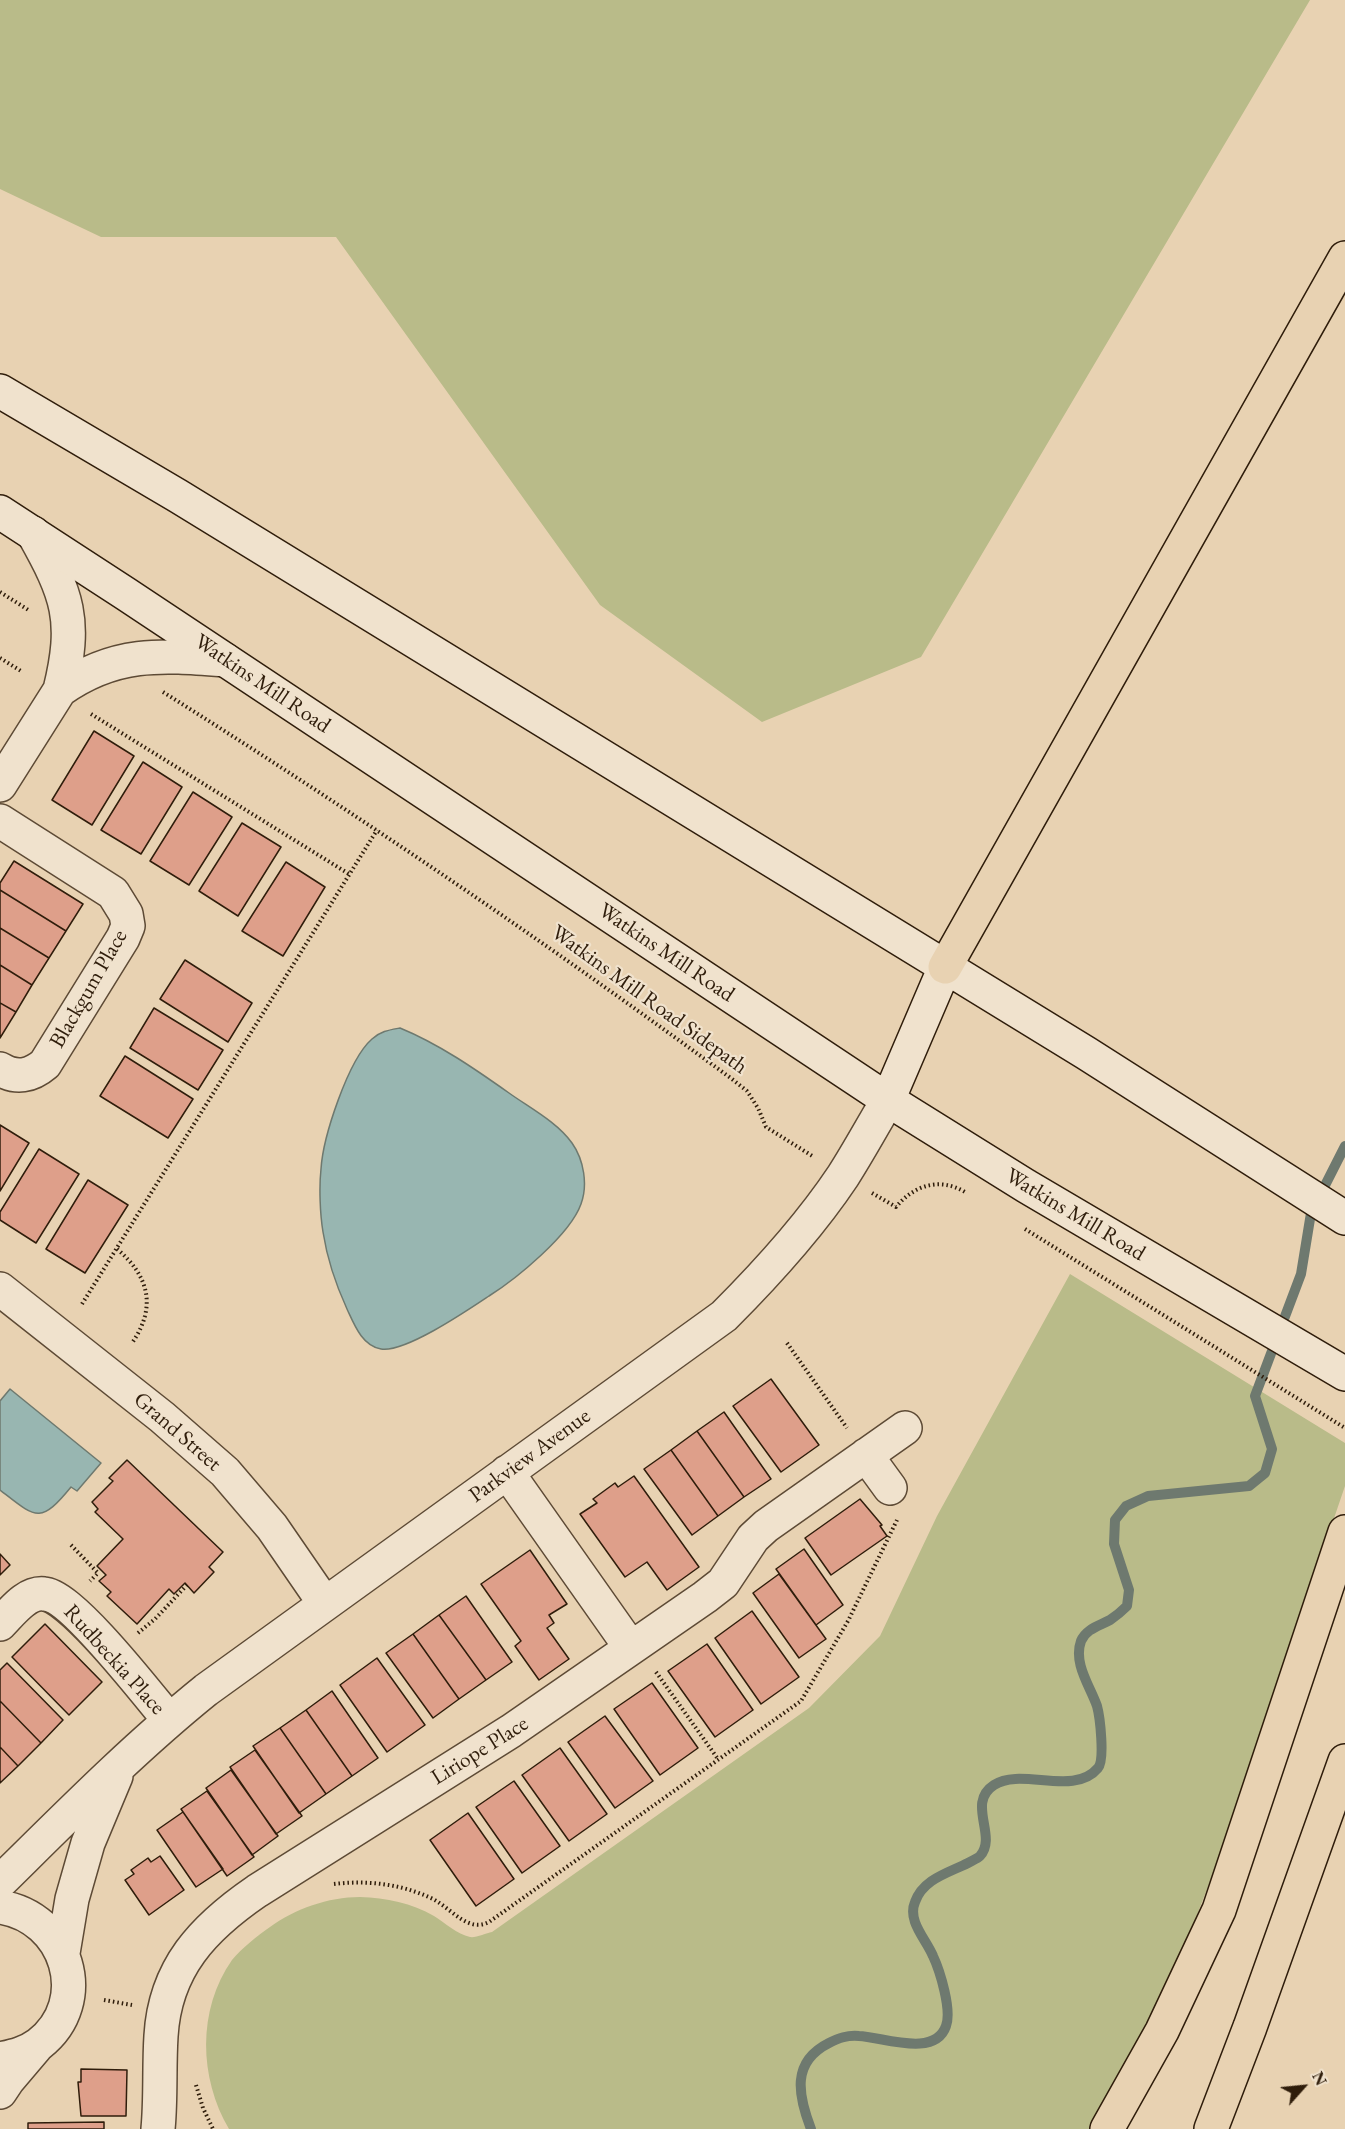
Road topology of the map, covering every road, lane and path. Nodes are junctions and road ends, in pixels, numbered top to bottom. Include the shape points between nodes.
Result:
1 (1345, 258) edge
2 (0, 390) edge
3 (0, 512) edge
4 (33, 533) junction
5 (0, 592) edge
6 (70, 635) junction
7 (0, 658) edge
8 (225, 660) junction
9 (21, 671) dead end
10 (60, 690) junction
11 (160, 691) dead end
12 (92, 714) dead end
13 (0, 785) edge
14 (0, 821) edge
15 (377, 830) junction
16 (349, 874) junction
17 (945, 967) junction
18 (0, 1069) edge
19 (888, 1100) junction
20 (843, 1176) junction
21 (973, 1196) dead end
22 (1345, 1218) edge
23 (1022, 1226) dead end
24 (117, 1250) junction
25 (0, 1289) edge
26 (82, 1304) dead end
27 (132, 1343) dead end
28 (787, 1343) dead end
29 (1345, 1374) edge
30 (845, 1426) dead end
31 (905, 1428) dead end
32 (1345, 1428) edge
33 (866, 1455) junction
34 (507, 1472) junction
35 (895, 1501) joint
36 (1345, 1532) edge
37 (187, 1585) dead end
38 (325, 1604) junction
39 (0, 1624) edge
40 (130, 1638) dead end
41 (642, 1658) junction
42 (169, 1720) junction
43 (718, 1760) junction
44 (1345, 1761) edge
45 (122, 1763) junction
46 (0, 1882) edge
47 (328, 1885) dead end
48 (0, 1907) edge
49 (63, 1953) junction
50 (104, 2000) dead end
51 (137, 2006) dead end
52 (38, 2044) junction
53 (0, 2059) edge
54 (195, 2080) dead end
55 (0, 2092) edge
56 (158, 2129) edge
57 (213, 2129) edge
58 (1107, 2129) edge
59 (1211, 2129) edge

1 - 17 highway
2 - 17 street
3 - 4 street, Watkins Mill Road
4 - 6 street via 66,602
4 - 8 street, Watkins Mill Road
5 - 6 path via 35,614 42,629 58,628
6 - 10 street
7 - 9 path
8 - 10 street via 169,656 112,663
8 - 19 street, Watkins Mill Road
10 - 13 street
11 - 15 path, Watkins Mill Road Sidepath
12 - 16 path
14 - 18 street, Blackgum Place via 113,893 126,914 128,926 45,1064 26,1075
15 - 16 path
15 - 20 path, Watkins Mill Road Sidepath via 732,1079 747,1091 766,1127
16 - 24 path
17 - 19 street, Parkview Avenue
17 - 22 street
19 - 20 street, Parkview Avenue
19 - 29 street, Watkins Mill Road
20 - 21 path, Watkins Mill Road Sidepath via 896,1207 913,1191 938,1184 958,1187
20 - 34 street, Parkview Avenue via 767,1274 724,1316
23 - 32 path
24 - 26 path
24 - 27 path via 138,1271 147,1298 145,1321
25 - 38 street, Grand Street via 225,1472 272,1527
28 - 30 path
31 - 33 street, Liriope Place
33 - 35 street
33 - 41 street, Liriope Place via 766,1526 753,1538 723,1583
34 - 38 street, Parkview Avenue
34 - 41 street
35 - 43 path via 848,1621 801,1701
36 - 58 highway via 1219,1910 1162,2031
37 - 40 path via 155,1620
38 - 42 street, Parkview Avenue
39 - 42 street, Rudbeckia Place via 33,1595 53,1596 99,1639
41 - 43 path
41 - 56 street, Liriope Place via 511,1731 256,1891 214,1923 180,1968 164,2011
42 - 45 street, Parkview Avenue
43 - 47 path via 483,1925 471,1925 445,1906 407,1889 381,1883
44 - 59 highway
45 - 46 street, Parkview Avenue
45 - 49 street, Parkview Avenue via 88,1843 72,1899
48 - 49 street via 35,1919
49 - 52 street via 68,1973 66,2003 53,2030
50 - 51 path
52 - 53 street via 21,2054
52 - 55 street
54 - 57 path

